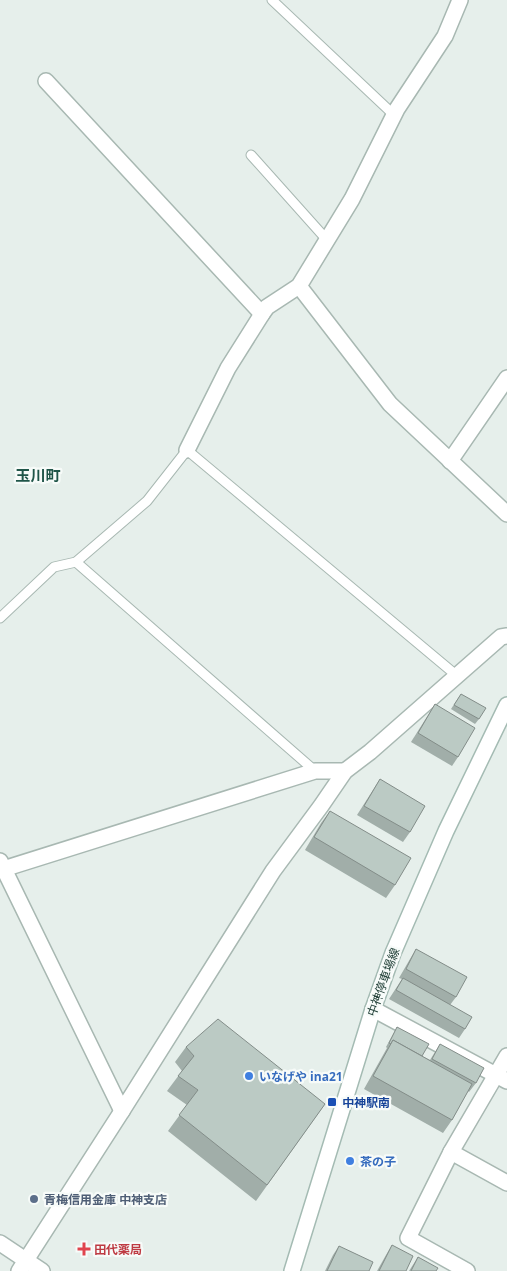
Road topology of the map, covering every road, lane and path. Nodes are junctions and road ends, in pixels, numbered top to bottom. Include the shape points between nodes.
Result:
1 (272, 0) edge
2 (460, 0) edge
3 (46, 81) dead end
4 (394, 115) junction
5 (251, 155) dead end
6 (327, 240) junction
7 (299, 286) junction
8 (262, 314) junction
9 (507, 378) edge
10 (187, 450) junction
11 (450, 461) junction
12 (507, 514) edge
13 (76, 562) junction
14 (0, 618) edge
15 (507, 636) edge
16 (456, 675) junction
17 (507, 705) edge
18 (315, 771) junction
19 (345, 771) junction
20 (1, 866) edge
21 (373, 1009) junction
22 (507, 1056) edge
23 (502, 1078) edge
24 (122, 1111) junction
25 (451, 1152) junction
26 (507, 1183) edge
27 (0, 1243) edge
28 (22, 1266) edge
29 (448, 1267) edge
30 (42, 1271) edge
31 (292, 1271) edge
32 (467, 1271) edge

1 - 4 lane
2 - 4 street via 445,36
3 - 8 street
4 - 6 street via 352,199
5 - 6 lane
6 - 7 street
7 - 8 street via 267,307
7 - 11 street via 390,404
8 - 10 street via 228,368
9 - 11 street
10 - 13 lane via 147,501
10 - 16 lane
11 - 12 street
13 - 14 lane via 54,567
13 - 18 lane
15 - 16 street via 501,637
16 - 19 street
17 - 21 street, 中神停車場線 via 446,831 393,953
18 - 19 street
18 - 20 street
19 - 24 street via 273,871
20 - 24 street
21 - 23 street
21 - 31 street, 中神停車場線
22 - 23 street
23 - 25 street
24 - 28 street
25 - 26 street
25 - 29 street via 408,1238
27 - 28 street
28 - 30 street
29 - 32 street

